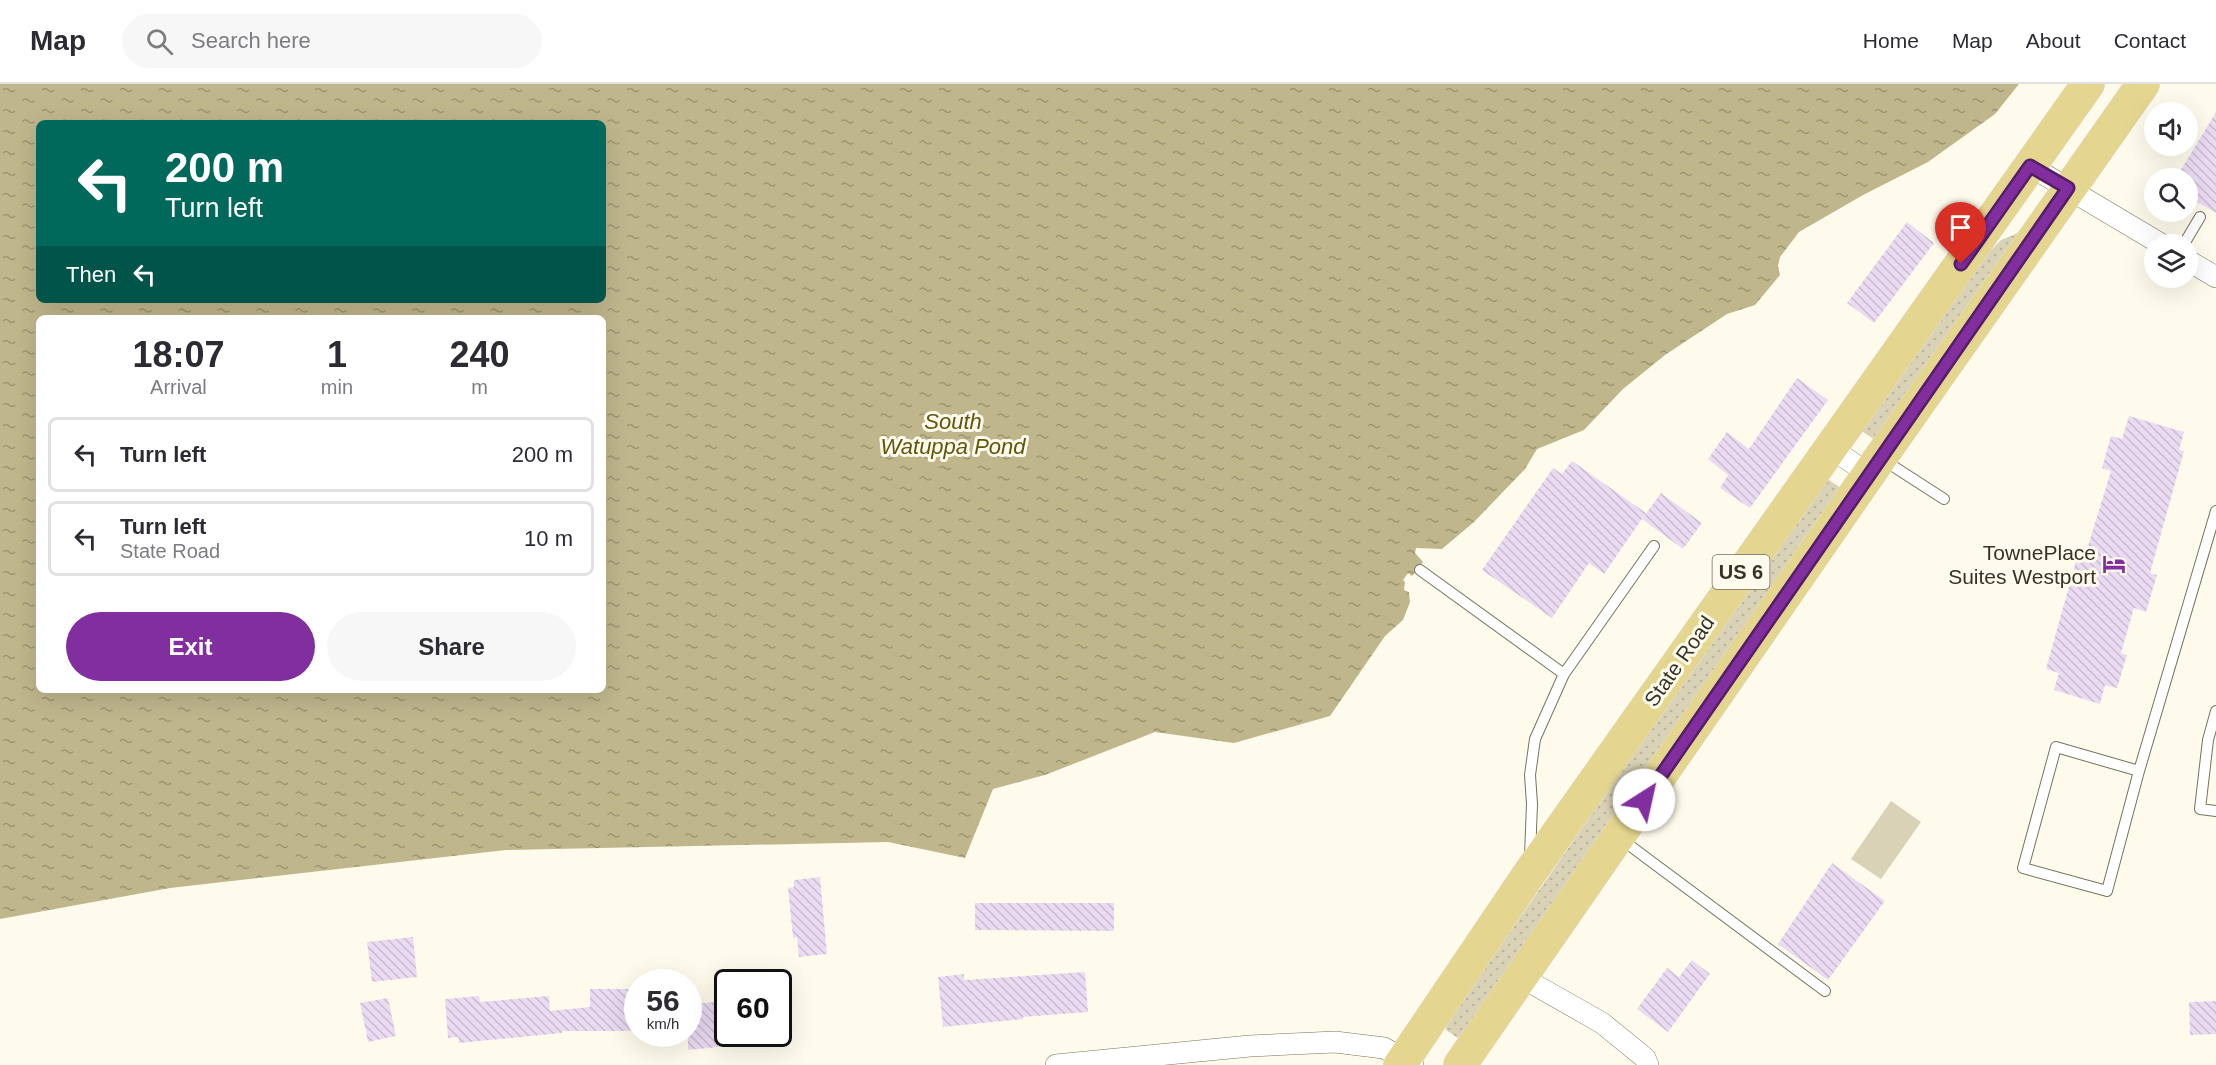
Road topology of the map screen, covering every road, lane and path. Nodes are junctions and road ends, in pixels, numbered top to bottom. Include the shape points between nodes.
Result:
1 (2088, 84) edge
2 (2143, 84) edge
3 (2030, 166) junction
4 (2068, 188) junction
5 (2200, 217) dead end
6 (2145, 234) edge
7 (2190, 234) edge
8 (2198, 266) edge
9 (2216, 277) edge
10 (1832, 449) junction
11 (1874, 466) junction
12 (1944, 499) dead end
13 (2216, 511) edge
14 (1654, 546) dead end
15 (1420, 570) dead end
16 (1564, 674) junction
17 (2216, 711) edge
18 (2139, 771) junction
19 (2216, 811) edge
20 (1618, 837) junction
21 (1529, 874) junction
22 (1521, 977) junction
23 (1825, 991) dead end
24 (1406, 1063) edge
25 (1056, 1065) edge
26 (1460, 1065) edge
27 (1648, 1065) edge

1 - 3 main road, State Road / US 6
2 - 4 main road, US 6
3 - 4 street
3 - 10 main road, State Road / US 6
4 - 6 street
4 - 11 main road, US 6
5 - 7 lane
8 - 9 street
10 - 11 street
10 - 21 main road, State Road / US 6
11 - 12 lane
11 - 20 main road, US 6
13 - 18 lane
14 - 16 lane
15 - 16 lane
16 - 21 lane via 1535,739 1530,775
17 - 19 lane via 2208,740 2200,809
18 - 18 lane via 2107,891 2024,868 2056,747
20 - 22 main road, US 6
20 - 23 lane
21 - 24 main road, State Road / US 6
22 - 26 main road, US 6
22 - 27 street via 1602,1023 1645,1058
24 - 25 street via 1384,1048 1335,1042

